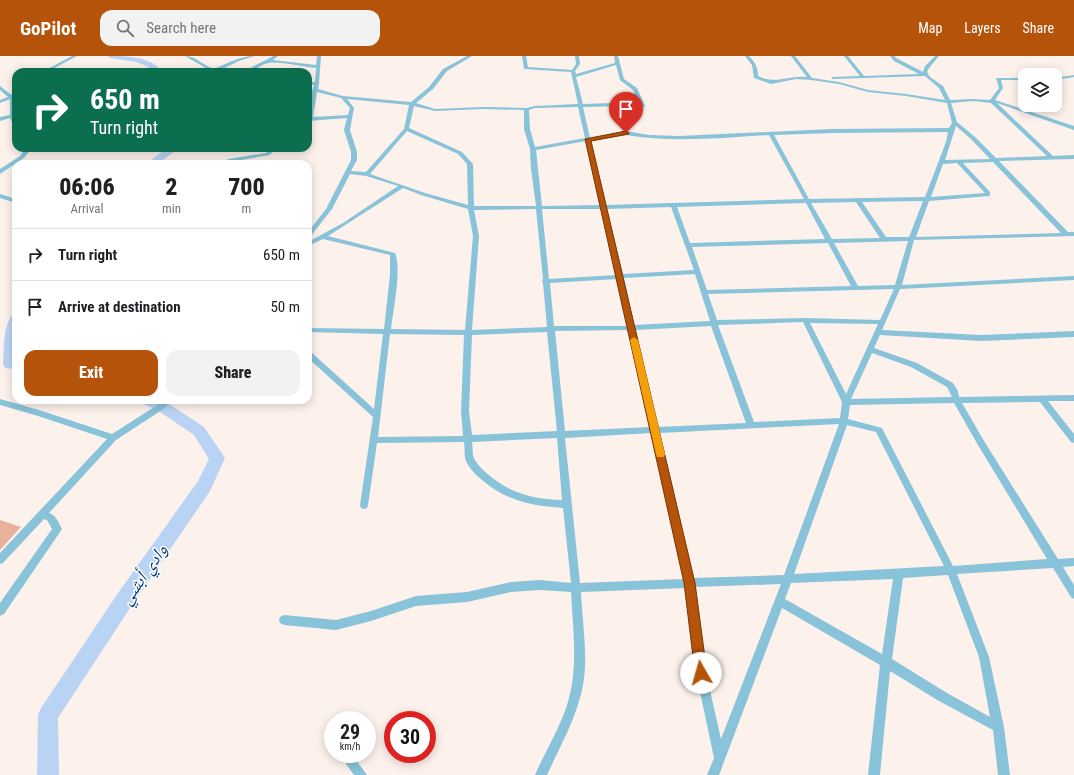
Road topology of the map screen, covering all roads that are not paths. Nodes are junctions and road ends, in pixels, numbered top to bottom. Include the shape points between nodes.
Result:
1 (74, 56) edge
2 (187, 56) edge
3 (253, 56) edge
4 (276, 56) edge
5 (319, 56) edge
6 (470, 56) edge
7 (524, 56) edge
8 (578, 56) edge
9 (616, 56) edge
10 (747, 56) edge
11 (794, 56) edge
12 (846, 56) edge
13 (892, 56) edge
14 (937, 56) edge
15 (269, 61) junction
16 (616, 64) junction
17 (318, 67) junction
18 (52, 68) edge
19 (207, 68) edge
20 (223, 68) edge
21 (253, 68) edge
22 (574, 73) junction
23 (926, 76) junction
24 (1074, 76) edge
25 (863, 77) junction
26 (1062, 78) edge
27 (811, 79) junction
28 (1018, 79) edge
29 (312, 83) edge
30 (317, 84) junction
31 (0, 87) edge
32 (316, 90) junction
33 (12, 96) edge
34 (343, 96) junction
35 (12, 97) edge
36 (312, 101) edge
37 (0, 102) edge
38 (948, 102) junction
39 (992, 102) junction
40 (412, 104) junction
41 (582, 105) junction
42 (526, 109) junction
43 (12, 116) edge
44 (350, 116) junction
45 (0, 119) edge
46 (312, 119) edge
47 (953, 126) junction
48 (1074, 128) edge
49 (406, 129) junction
50 (770, 134) junction
51 (588, 139) junction
52 (533, 149) junction
53 (25, 152) edge
54 (270, 152) edge
55 (1074, 157) edge
56 (1052, 158) junction
57 (18, 160) edge
58 (234, 160) edge
59 (993, 160) junction
60 (958, 161) junction
61 (943, 162) junction
62 (12, 164) edge
63 (0, 172) edge
64 (349, 172) junction
65 (367, 174) junction
66 (403, 186) junction
67 (0, 196) edge
68 (928, 199) junction
69 (12, 200) edge
70 (858, 200) junction
71 (808, 201) junction
72 (673, 205) junction
73 (605, 207) junction
74 (471, 208) junction
75 (539, 208) junction
76 (312, 231) edge
77 (1074, 234) edge
78 (1066, 235) junction
79 (323, 237) junction
80 (912, 238) junction
81 (884, 239) junction
82 (830, 240) junction
83 (312, 242) edge
84 (687, 245) junction
85 (698, 272) junction
86 (619, 276) junction
87 (1074, 278) edge
88 (545, 281) junction
89 (855, 287) junction
90 (898, 287) junction
91 (704, 292) junction
92 (805, 320) junction
93 (881, 322) junction
94 (714, 323) junction
95 (550, 328) junction
96 (632, 328) junction
97 (312, 330) edge
98 (387, 332) junction
99 (877, 332) junction
100 (468, 333) junction
101 (1074, 334) edge
102 (869, 348) junction
103 (312, 358) edge
104 (1074, 398) edge
105 (956, 399) junction
106 (1042, 399) junction
107 (0, 402) edge
108 (846, 402) junction
109 (163, 404) edge
110 (376, 414) junction
111 (844, 421) junction
112 (751, 426) junction
113 (655, 430) junction
114 (561, 434) junction
115 (113, 438) junction
116 (467, 439) junction
117 (374, 440) junction
118 (1074, 440) edge
119 (567, 504) junction
120 (364, 505) dead end
121 (42, 514) junction
122 (0, 560) edge
123 (1054, 562) junction
124 (1074, 562) edge
125 (950, 569) junction
126 (899, 574) junction
127 (788, 579) junction
128 (690, 583) junction
129 (576, 588) junction
130 (1074, 594) edge
131 (780, 601) junction
132 (0, 611) edge
133 (284, 620) dead end
134 (886, 662) junction
135 (998, 727) junction
136 (720, 758) junction
137 (352, 764) dead end
138 (361, 775) edge
139 (541, 775) edge
140 (713, 775) edge
141 (874, 775) edge
142 (1004, 775) edge

1 - 18 street
2 - 19 street
3 - 20 street via 237,60
4 - 15 street
5 - 17 street
6 - 40 street via 445,70 431,88
7 - 22 street via 526,68
8 - 22 street
9 - 16 street
10 - 27 street via 754,63 756,77 766,83 793,78
11 - 27 street
12 - 25 street
13 - 23 street
14 - 23 street via 927,65
15 - 17 street
15 - 21 street
16 - 22 street
16 - 41 street via 622,80 635,89 643,106 638,111 627,105
17 - 30 street
22 - 41 street
23 - 25 street
23 - 38 street via 940,86
24 - 26 street
25 - 27 street
27 - 38 street via 868,91
28 - 39 street via 998,79 1001,88
29 - 30 street
30 - 32 street
31 - 33 street
32 - 34 street
32 - 36 street
34 - 40 street
34 - 44 street via 352,108
35 - 37 street
38 - 39 street
38 - 47 street
39 - 48 street
39 - 56 street
40 - 42 street via 435,110
40 - 49 street
41 - 42 street
41 - 51 street
42 - 52 street
43 - 45 street
44 - 46 street
44 - 64 street via 347,130 354,160
47 - 50 street
47 - 59 street via 964,129
47 - 61 street
49 - 65 street
49 - 74 street via 460,153 467,160 470,164
50 - 51 street via 675,138 626,133
50 - 71 street
51 - 52 street
51 - 73 street
52 - 75 street
53 - 57 street
54 - 58 street
55 - 56 street
56 - 59 street
59 - 60 street
59 - 78 street
60 - 61 street
60 - 68 street via 988,195
61 - 68 street
62 - 63 street
64 - 65 street
64 - 76 street via 329,209
65 - 66 street
66 - 74 street
66 - 79 street
67 - 69 street
68 - 70 street
68 - 80 street
70 - 71 street
70 - 81 street
71 - 72 street
71 - 82 street
72 - 73 street
72 - 84 street
73 - 75 street
73 - 86 street
74 - 75 street
74 - 100 street via 476,236
75 - 88 street
77 - 78 street
78 - 80 street
79 - 83 street
79 - 98 street via 393,254
80 - 81 street
80 - 90 street
81 - 82 street
82 - 84 street
82 - 89 street
84 - 85 street
85 - 86 street
85 - 91 street
86 - 88 street
86 - 96 street
87 - 90 street
88 - 95 street
89 - 90 street
89 - 91 street
90 - 93 street
91 - 94 street
92 - 93 street
92 - 94 street
92 - 108 street
93 - 99 street
94 - 96 street
94 - 112 street
95 - 96 street
95 - 100 street
95 - 114 street
96 - 113 street
97 - 98 street
98 - 100 street
98 - 110 street
99 - 101 street via 981,338
99 - 102 street
100 - 116 street via 465,411
102 - 105 street via 939,378 950,385
102 - 108 street
103 - 110 street
104 - 106 street
105 - 106 street
105 - 108 street
105 - 123 street
106 - 118 street
107 - 115 street
108 - 111 street
109 - 115 street
110 - 117 street
111 - 112 street
111 - 125 street via 879,430
111 - 127 street
112 - 113 street
113 - 114 street
113 - 128 street
114 - 116 street
114 - 119 street
115 - 121 street
116 - 117 street
116 - 119 street via 470,460 479,472 498,488 520,498
117 - 120 street
119 - 129 street
121 - 122 street
121 - 132 street via 50,517 57,529
123 - 124 street
123 - 125 street
123 - 130 street
125 - 126 street
125 - 135 street via 984,657
126 - 127 street
126 - 134 street
127 - 128 street
127 - 131 street
128 - 129 street
128 - 136 street via 701,673
129 - 133 street via 540,585 511,587 467,596 416,601 336,625
129 - 139 street via 580,666 576,692 571,710
131 - 134 street
131 - 136 street
134 - 135 street
134 - 141 street
135 - 142 street
136 - 140 street
137 - 138 street

